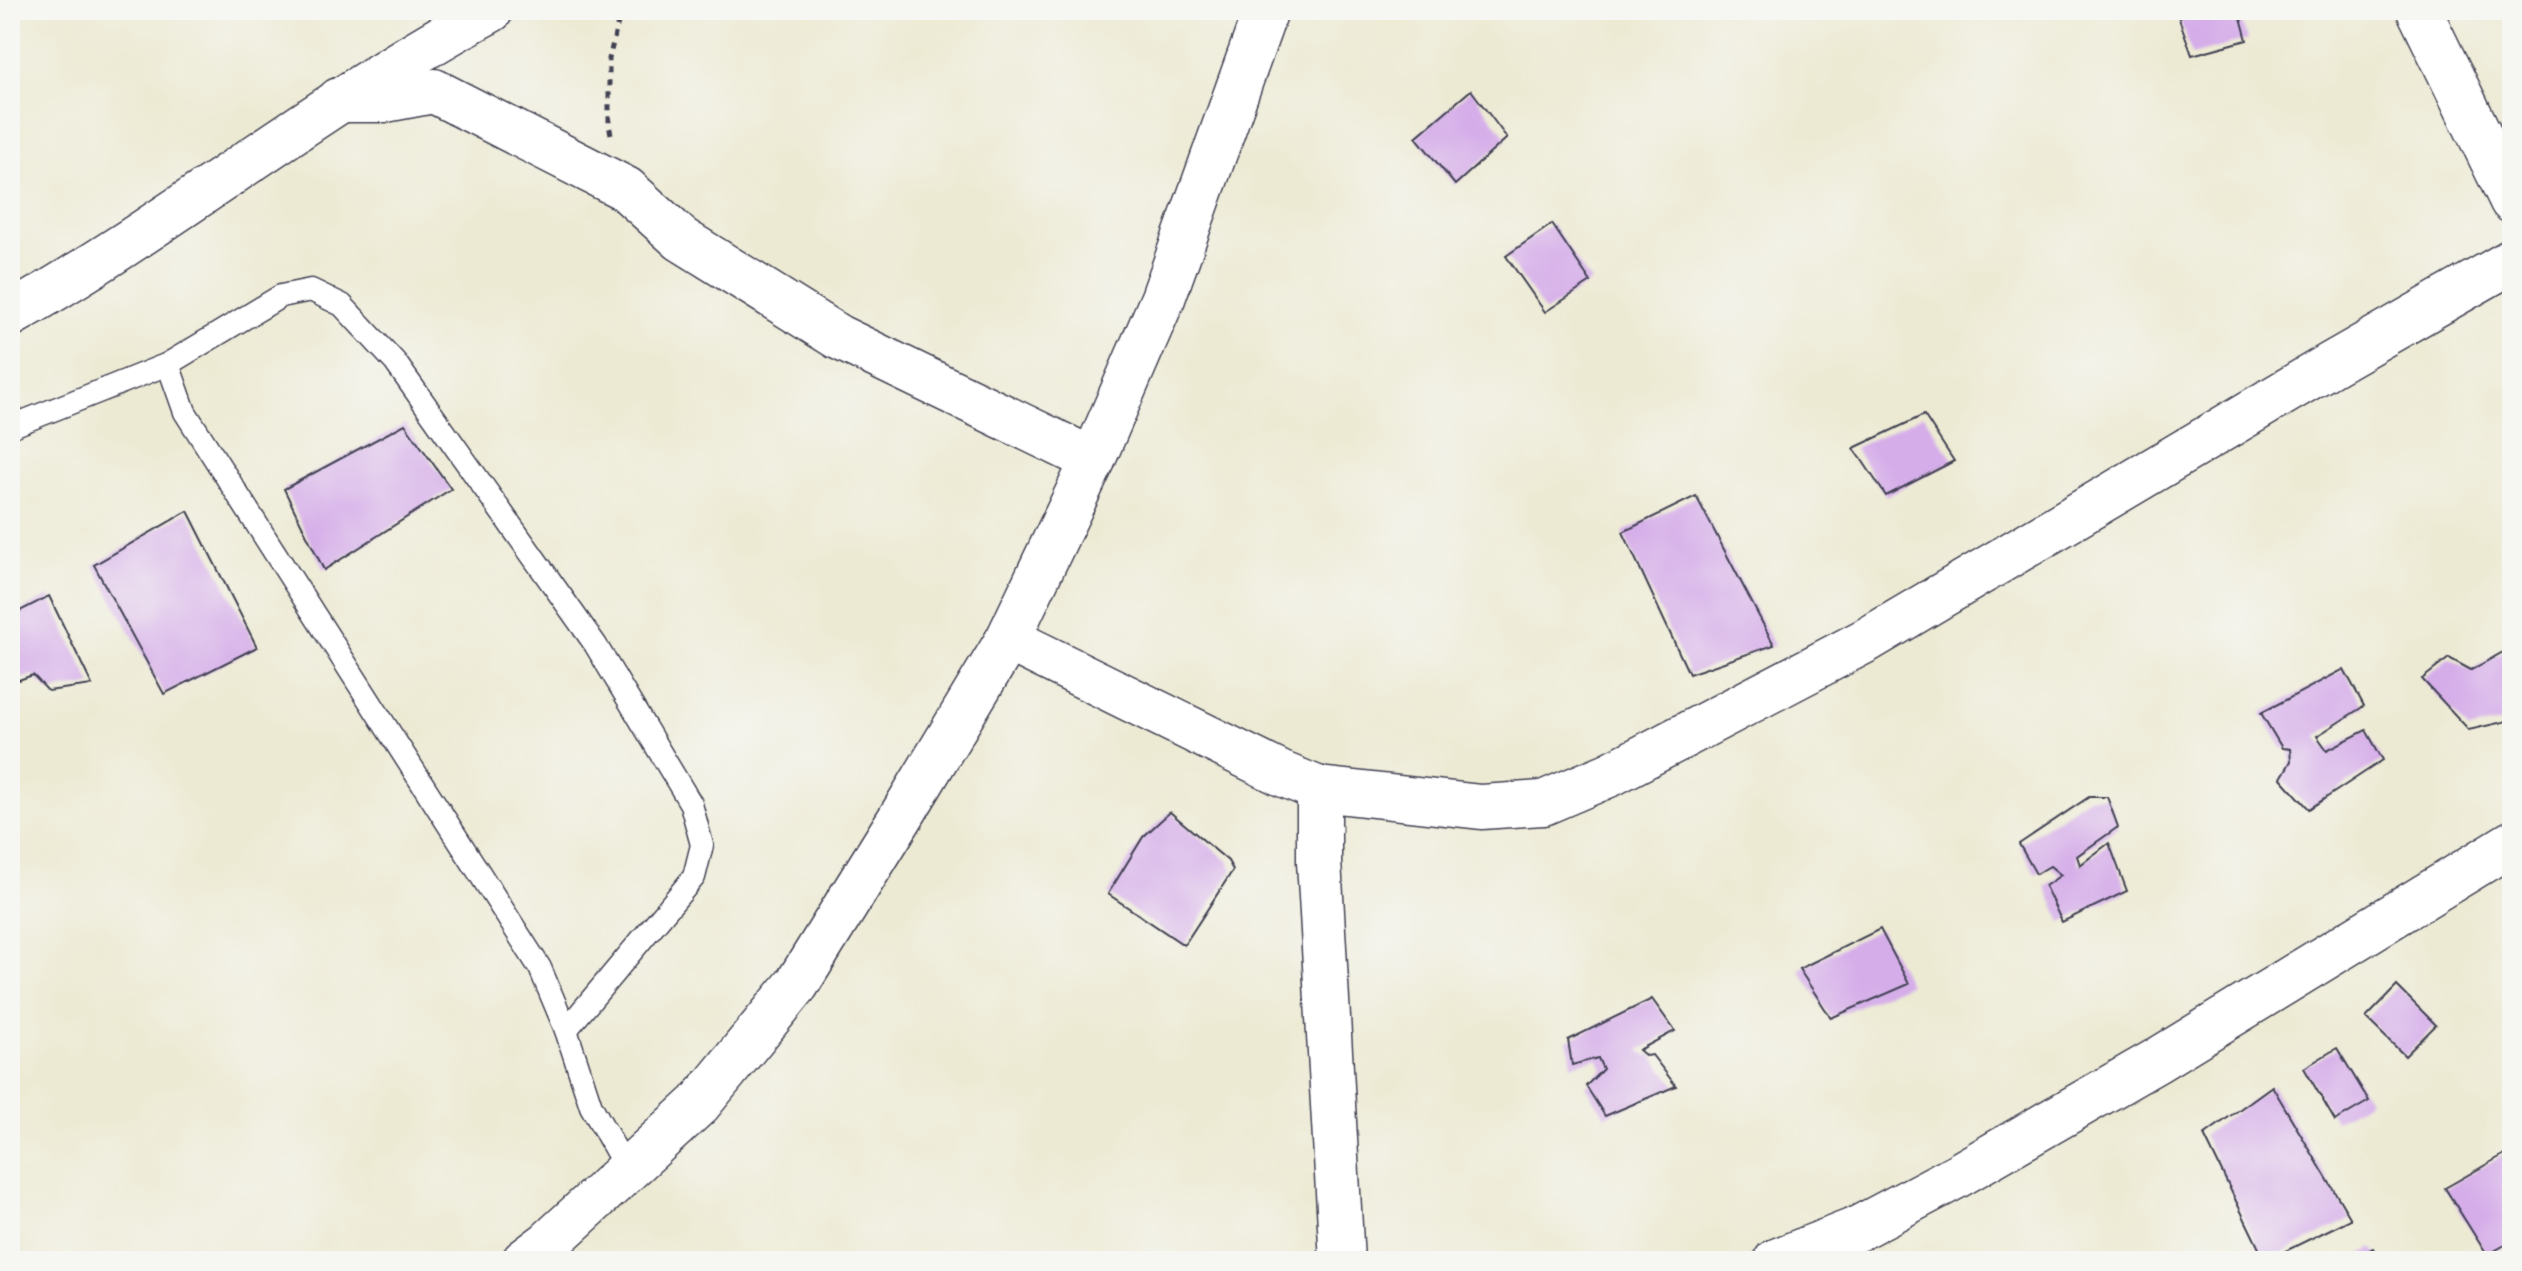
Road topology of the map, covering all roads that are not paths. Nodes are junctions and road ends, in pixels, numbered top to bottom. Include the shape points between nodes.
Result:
1 (491, 10) edge
2 (1266, 10) edge
3 (2419, 10) edge
4 (339, 100) junction
5 (2512, 201) edge
6 (2512, 261) edge
7 (10, 315) edge
8 (168, 364) junction
9 (10, 427) edge
10 (1093, 460) junction
11 (1008, 639) junction
12 (1319, 789) junction
13 (2512, 843) edge
14 (566, 1030) junction
15 (627, 1170) junction
16 (544, 1255) edge
17 (1342, 1261) edge
18 (1776, 1261) edge

1 - 4 street
2 - 10 street via 1163,298
3 - 5 street
4 - 7 street via 83,273
4 - 10 street via 386,100 434,91 626,189 681,239 838,337
6 - 12 street via 1867,640 1611,774 1543,803 1481,807
8 - 9 lane
8 - 14 lane via 185,412 524,942
8 - 14 lane via 281,296 311,290 342,305 395,362 595,644 691,804 702,845 694,877
10 - 11 street
11 - 12 street
11 - 15 street via 797,984 699,1104
12 - 17 street
13 - 18 street via 1955,1177 1857,1229
14 - 15 lane via 591,1106
15 - 16 street

